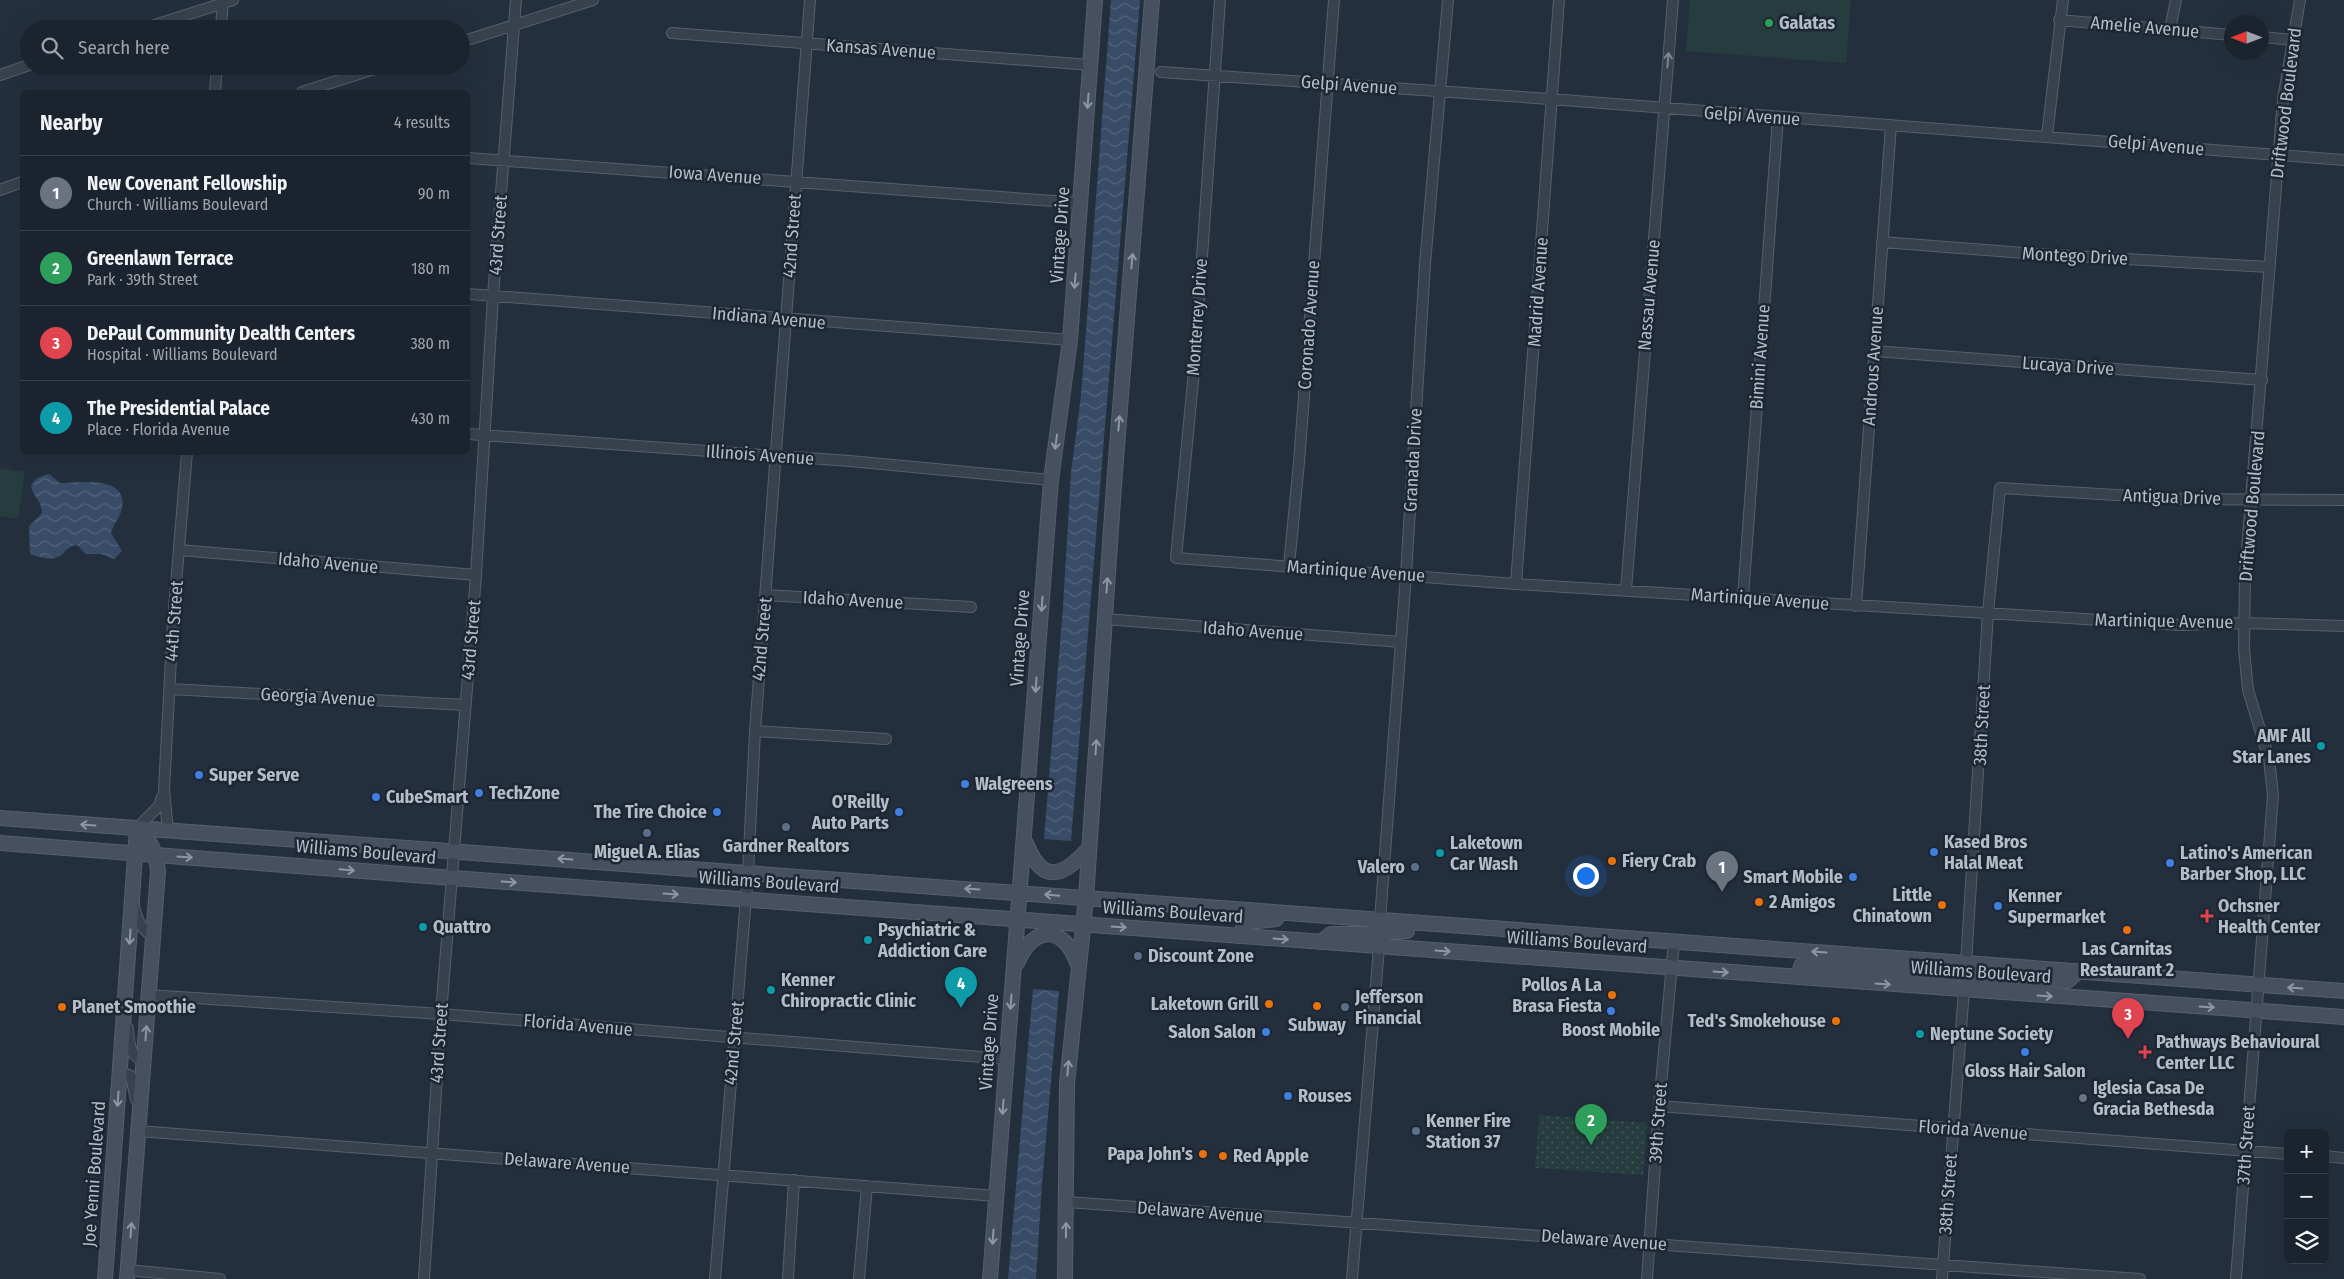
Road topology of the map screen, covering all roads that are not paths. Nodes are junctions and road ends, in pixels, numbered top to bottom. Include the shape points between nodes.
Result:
1 (516, 0) edge
2 (593, 0) edge
3 (810, 0) edge
4 (1095, 0) edge
5 (1152, 0) edge
6 (1220, 0) edge
7 (1334, 0) edge
8 (1448, 0) edge
9 (1559, 0) edge
10 (1674, 0) edge
11 (2062, 0) edge
12 (2176, 0) edge
13 (2300, 0) edge
14 (226, 1) edge
15 (169, 20) edge
16 (222, 20) edge
17 (2059, 20) junction
18 (514, 25) junction
19 (2170, 29) junction
20 (672, 34) dead end
21 (2224, 34) edge
22 (2269, 38) edge
23 (470, 39) edge
24 (2293, 40) junction
25 (806, 43) junction
26 (1091, 65) junction
27 (20, 68) edge
28 (1161, 72) dead end
29 (0, 74) edge
30 (216, 75) edge
31 (356, 75) edge
32 (1213, 75) junction
33 (1329, 84) junction
34 (215, 90) edge
35 (308, 90) edge
36 (1440, 92) junction
37 (1550, 99) junction
38 (1664, 109) junction
39 (1778, 118) junction
40 (1891, 125) junction
41 (2047, 136) junction
42 (2278, 155) junction
43 (470, 158) edge
44 (503, 160) junction
45 (2344, 160) edge
46 (795, 181) junction
47 (20, 183) edge
48 (0, 190) edge
49 (1081, 203) junction
50 (1882, 242) junction
51 (2269, 267) junction
52 (470, 294) edge
53 (493, 296) junction
54 (786, 320) junction
55 (1070, 340) junction
56 (1874, 351) junction
57 (2262, 380) junction
58 (470, 434) edge
59 (484, 436) junction
60 (187, 455) edge
61 (777, 457) junction
62 (1051, 480) junction
63 (2000, 488) joint
64 (2253, 500) junction
65 (2344, 500) edge
66 (179, 550) junction
67 (1176, 558) joint
68 (1289, 566) junction
69 (476, 575) junction
70 (1406, 575) junction
71 (1516, 584) junction
72 (1626, 590) junction
73 (766, 595) junction
74 (1743, 597) junction
75 (1856, 606) junction
76 (971, 607) dead end
77 (1988, 613) junction
78 (1105, 619) junction
79 (2244, 623) junction
80 (2344, 626) edge
81 (1401, 642) junction
82 (170, 689) junction
83 (465, 705) junction
84 (755, 731) junction
85 (886, 739) dead end
86 (164, 789) junction
87 (0, 818) edge
88 (137, 828) junction
89 (168, 831) junction
90 (1024, 840) junction
91 (150, 842) junction
92 (0, 843) edge
93 (1088, 850) junction
94 (455, 851) junction
95 (136, 854) junction
96 (157, 855) junction
97 (748, 873) junction
98 (452, 878) junction
99 (1020, 893) junction
100 (133, 894) junction
101 (1086, 898) junction
102 (746, 900) junction
103 (1319, 916) junction
104 (1018, 919) junction
105 (1380, 920) junction
106 (1084, 924) junction
107 (1441, 925) junction
108 (153, 936) junction
109 (1240, 936) junction
110 (1321, 942) junction
111 (1674, 942) junction
112 (1379, 947) junction
113 (1966, 963) junction
114 (1078, 968) junction
115 (1672, 968) junction
116 (1013, 972) junction
117 (2080, 972) junction
118 (1798, 978) junction
119 (2259, 985) junction
120 (1964, 990) junction
121 (2344, 991) edge
122 (148, 995) junction
123 (125, 1000) junction
124 (2257, 1011) junction
125 (441, 1014) junction
126 (2344, 1017) edge
127 (734, 1037) junction
128 (1007, 1058) junction
129 (144, 1061) junction
130 (120, 1071) junction
131 (1659, 1106) junction
132 (138, 1127) junction
133 (1953, 1129) junction
134 (2246, 1151) junction
135 (432, 1153) junction
136 (2284, 1154) edge
137 (2329, 1156) edge
138 (2344, 1158) edge
139 (723, 1175) junction
140 (794, 1180) junction
141 (867, 1186) junction
142 (997, 1196) junction
143 (1066, 1202) junction
144 (1357, 1222) junction
145 (1650, 1243) junction
146 (1943, 1263) junction
147 (127, 1274) edge
148 (105, 1278) edge
149 (220, 1279) edge
150 (424, 1279) edge
151 (715, 1279) edge
152 (788, 1279) edge
153 (859, 1279) edge
154 (990, 1279) edge
155 (1065, 1279) edge
156 (1352, 1279) edge
157 (1647, 1279) edge
158 (1942, 1279) edge
159 (2140, 1279) edge
160 (2236, 1279) edge

1 - 18 street, 43rd Street
2 - 18 street
3 - 25 street, 42nd Street
4 - 26 street, Vintage Drive
78 -> 5 street
6 - 32 street, Monterrey Drive
7 - 33 street, Coronado Avenue
8 - 36 street, Granada Drive
9 - 37 street, Madrid Avenue
38 -> 10 street, Nassau Avenue
11 - 17 street
12 - 19 street
13 - 24 street, Driftwood Boulevard
14 - 15 street
14 - 16 street
17 - 19 street, Amelie Avenue
17 - 41 street
18 - 23 street
18 - 44 street, 43rd Street
19 - 21 street, Amelie Avenue
20 - 25 street, Kansas Avenue
22 - 24 street
24 - 42 street, Driftwood Boulevard
25 - 26 street, Kansas Avenue
25 - 46 street, 42nd Street
26 -> 49 street, Vintage Drive
27 - 29 street
28 - 32 street, Gelpi Avenue
30 - 34 street
31 - 35 street
32 - 33 street, Gelpi Avenue
32 - 67 street, Monterrey Drive via 1194,371
33 - 36 street, Gelpi Avenue
33 - 68 street, Coronado Avenue
36 - 37 street, Gelpi Avenue
36 - 70 street, Granada Drive via 1425,264
37 - 38 street, Gelpi Avenue
37 - 71 street, Madrid Avenue via 1538,306
38 - 39 street, Gelpi Avenue
38 - 72 street, Nassau Avenue
39 - 40 street, Gelpi Avenue
39 - 74 street, Bimini Avenue
40 - 41 street, Gelpi Avenue
40 - 50 street, Androus Avenue
41 - 42 street, Gelpi Avenue
42 - 45 street, Gelpi Avenue
42 - 51 street, Driftwood Boulevard
43 - 44 street, Iowa Avenue
44 - 46 street, Iowa Avenue
44 - 53 street, 43rd Street
46 - 49 street, Iowa Avenue
46 - 54 street, 42nd Street
47 - 48 street
49 -> 55 street, Vintage Drive
50 - 51 street, Montego Drive
50 - 56 street, Androus Avenue
51 - 57 street, Driftwood Boulevard
52 - 53 street, Indiana Avenue
53 - 54 street, Indiana Avenue
53 - 59 street, 43rd Street
54 - 55 street, Indiana Avenue
54 - 61 street, 42nd Street
55 -> 62 street, Vintage Drive
56 - 57 street, Lucaya Drive
56 - 75 street, Androus Avenue
57 - 64 street, Driftwood Boulevard
58 - 59 street, Illinois Avenue
59 - 61 street, Illinois Avenue
59 - 69 street, 43rd Street
60 - 66 street, 44th Street
61 - 62 street, Illinois Avenue via 850,460
61 - 73 street, 42nd Street
62 -> 90 street, Vintage Drive
63 - 64 street, Antigua Drive
63 - 77 street, 38th Street
64 - 65 street, Antigua Drive
64 - 79 street, Driftwood Boulevard
66 - 69 street, Idaho Avenue
66 - 82 street, 44th Street
67 - 68 street, Martinique Avenue
68 - 70 street, Martinique Avenue
69 - 83 street, 43rd Street
70 - 71 street, Martinique Avenue
70 - 81 street, Granada Drive
71 - 72 street, Martinique Avenue
72 - 74 street, Martinique Avenue
73 - 76 street, Idaho Avenue
73 - 84 street, 42nd Street
74 - 75 street, Martinique Avenue
75 - 77 street, Martinique Avenue
77 - 79 street, Martinique Avenue via 2182,626
77 - 113 street, 38th Street
78 - 81 street, Idaho Avenue
93 -> 78 street
79 - 80 street, Martinique Avenue
79 - 119 street, Driftwood Boulevard via 2248,690 2269,759 2273,795
81 - 105 street, Granada Drive
82 - 83 street, Georgia Avenue
82 - 86 street, 44th Street
83 - 94 street, 43rd Street
84 - 85 street
84 - 97 street, 42nd Street
86 - 88 street, 44th Street via 160,806
86 - 89 street, 44th Street
88 -> 87 street, Williams Boulevard
88 - 89 street, Williams Boulevard
88 - 91 street
88 - 95 street, Joe Yenni Boulevard
89 - 91 street
89 - 94 street, Williams Boulevard
90 - 93 street via 1038,866 1054,872 1064,872
90 - 99 street, Vintage Drive
91 - 95 street
91 - 96 street
92 - 95 street, Williams Boulevard
93 - 101 street
97 -> 94 street, Williams Boulevard
94 - 98 street, 43rd Street
95 - 96 street, Williams Boulevard
95 - 100 street, Joe Yenni Boulevard
96 -> 98 street, Williams Boulevard
96 - 108 street
99 -> 97 street, Williams Boulevard
97 - 102 street, 42nd Street
98 -> 102 street, Williams Boulevard
98 - 125 street, 43rd Street
101 -> 99 street, Williams Boulevard
99 - 104 street, Vintage Drive
100 - 108 street, Joe Yenni Boulevard via 139,922
100 -> 123 street, Joe Yenni Boulevard
101 - 103 street, Williams Boulevard
101 - 106 street
102 - 104 street, Williams Boulevard
102 - 127 street, 42nd Street
103 - 105 street, Williams Boulevard
103 - 109 street via 1250,922 1244,926
104 - 106 street, Williams Boulevard
104 - 116 street, Vintage Drive
105 - 107 street, Williams Boulevard
105 - 110 street via 1372,934 1331,934
106 -> 109 street, Williams Boulevard
106 - 114 street
107 - 111 street, Williams Boulevard
107 - 112 street via 1428,932 1388,930 1380,939
108 - 122 street
109 -> 110 street, Williams Boulevard
110 - 112 street, Williams Boulevard
113 -> 111 street, Williams Boulevard
111 - 115 street, 39th Street
112 -> 115 street, Williams Boulevard
112 - 144 street
113 - 117 street, Williams Boulevard
113 - 118 street via 1952,975 1807,964 1801,966
114 - 116 street via 1068,943 1047,935 1029,943
143 -> 114 street via 1067,1084
115 -> 118 street, Williams Boulevard
115 - 131 street, 39th Street
116 -> 128 street, Vintage Drive
117 - 119 street, Williams Boulevard
117 - 120 street via 2067,981 2055,982 1978,978
118 -> 120 street, Williams Boulevard
121 -> 119 street, Williams Boulevard
119 - 124 street, Driftwood Boulevard
120 -> 124 street, Williams Boulevard
120 - 133 street, 38th Street
122 - 125 street, Florida Avenue
129 -> 122 street
123 - 129 street, Joe Yenni Boulevard via 129,1046 137,1058
123 - 130 street, Joe Yenni Boulevard
124 - 126 street, Williams Boulevard
124 - 134 street, 37th Street
125 - 127 street, Florida Avenue
125 - 135 street, 43rd Street
127 - 128 street, Florida Avenue
127 - 139 street, 42nd Street
128 -> 142 street, Vintage Drive
129 - 132 street
130 - 132 street via 131,1076
130 -> 148 street, Joe Yenni Boulevard
131 - 133 street, Florida Avenue
131 - 145 street, 39th Street
132 - 135 street, Delaware Avenue
147 -> 132 street
133 - 134 street, Florida Avenue
133 - 146 street, 38th Street
134 - 136 street, Florida Avenue
134 - 160 street, 37th Street
135 - 139 street, Delaware Avenue
135 - 150 street, 43rd Street
137 - 138 street
139 - 140 street, Delaware Avenue
139 - 151 street, 42nd Street
140 - 141 street, Delaware Avenue
140 - 152 street
141 - 142 street, Delaware Avenue
141 - 153 street
142 -> 154 street, Vintage Drive
143 - 144 street, Delaware Avenue
155 -> 143 street
144 - 145 street, Delaware Avenue
144 - 156 street
145 - 146 street, Delaware Avenue
145 - 157 street, 39th Street
146 - 158 street, 38th Street
146 - 159 street, Delaware Avenue
147 - 149 street

